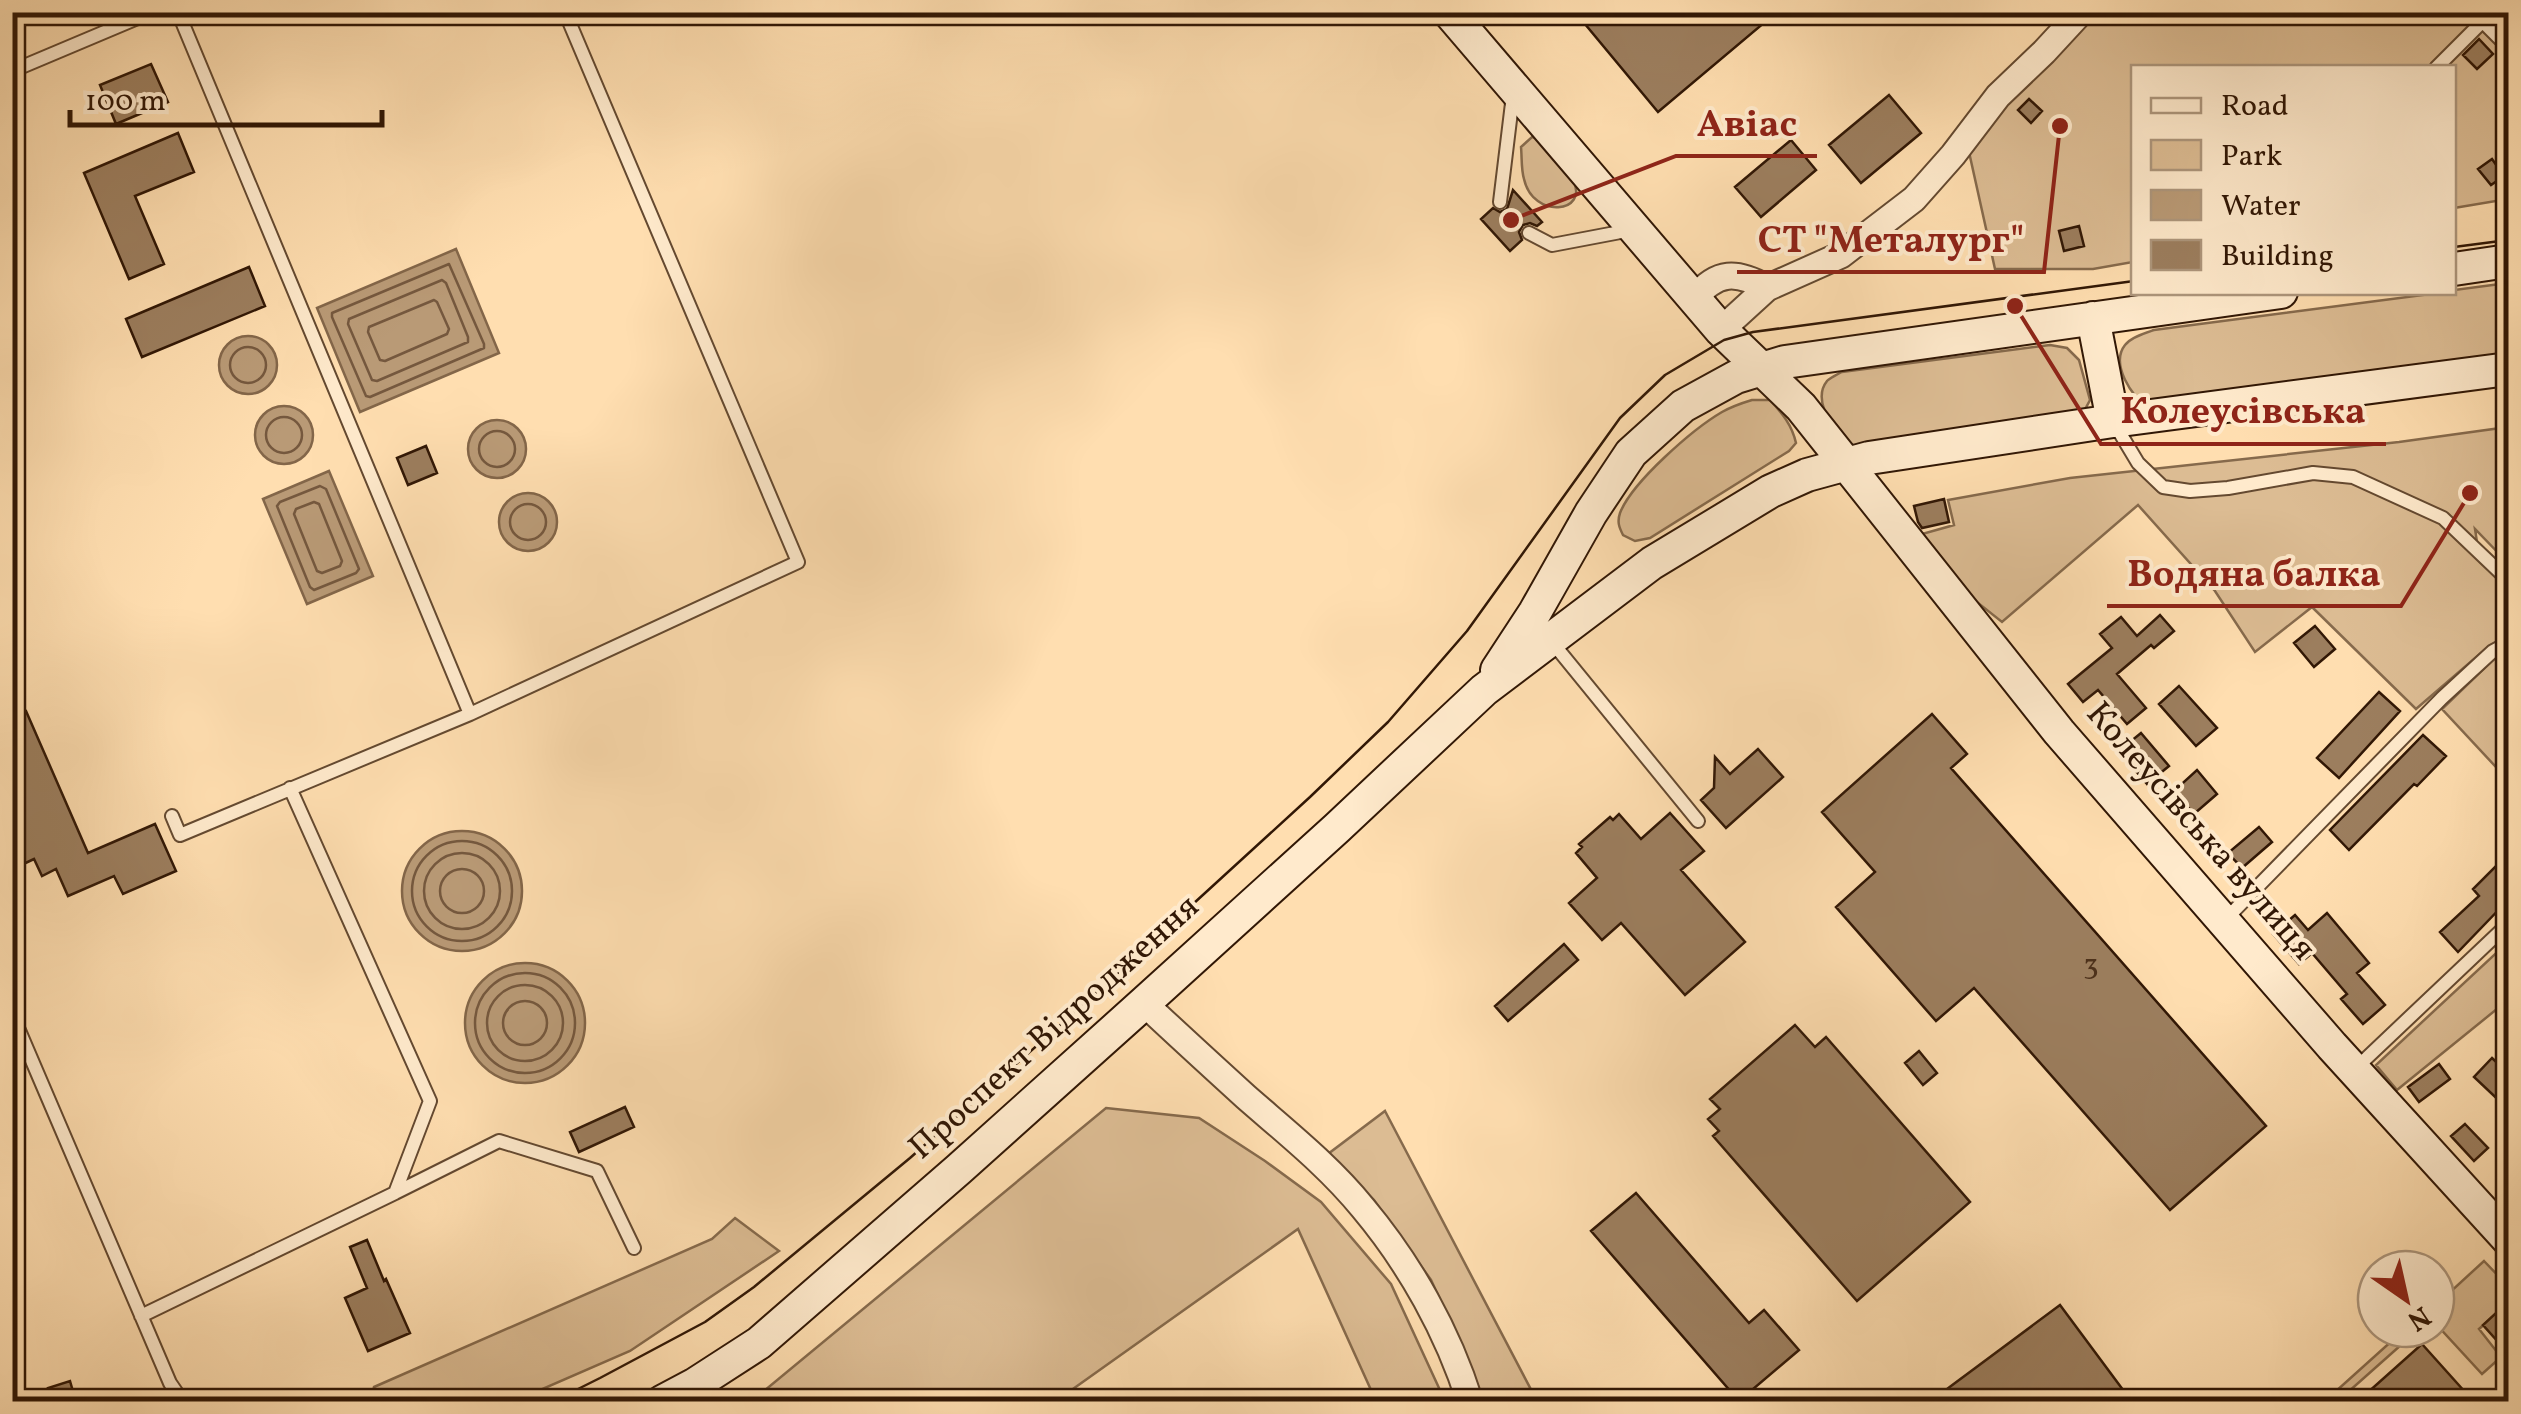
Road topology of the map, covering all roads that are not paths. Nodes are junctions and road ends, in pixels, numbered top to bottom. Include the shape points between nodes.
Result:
1 (152, 12) edge
2 (178, 12) edge
3 (565, 12) edge
4 (1449, 12) edge
5 (2081, 12) edge
6 (2482, 16) edge
7 (2508, 48) edge
8 (2439, 65) edge
9 (12, 72) edge
10 (1513, 90) junction
11 (1500, 202) dead end
12 (1634, 229) junction
13 (1529, 234) dead end
14 (2508, 261) edge
15 (2456, 269) edge
16 (1767, 288) junction
17 (2259, 295) edge
18 (1694, 299) junction
19 (2094, 318) junction
20 (1720, 330) junction
21 (1762, 369) junction
22 (2508, 369) edge
23 (2113, 420) junction
24 (1846, 464) junction
25 (2508, 580) edge
26 (1550, 640) junction
27 (2508, 643) edge
28 (1484, 690) junction
29 (470, 714) junction
30 (290, 788) junction
31 (172, 816) dead end
32 (1698, 821) dead end
33 (2224, 921) junction
34 (2508, 924) edge
35 (1144, 1003) junction
36 (12, 1014) edge
37 (2354, 1070) junction
38 (395, 1193) junction
39 (2508, 1238) edge
40 (634, 1248) dead end
41 (141, 1316) junction
42 (183, 1402) edge
43 (662, 1402) edge
44 (1470, 1402) edge

1 - 9 lane
2 - 29 lane
3 - 29 lane via 798,562
4 - 10 street, Колеусівська вулиця
5 - 16 street via 1998,96 1914,199 1841,255
6 - 7 lane
6 - 8 lane
10 - 11 lane
10 - 12 street, Колеусівська вулиця
12 - 13 lane via 1552,245
12 - 18 street, Колеусівська вулиця
14 - 15 street
16 - 18 street via 1734,275 1702,288
16 - 20 street
17 - 19 street, Проспект Відродження
18 - 20 street, Колеусівська вулиця
19 - 21 street, Проспект Відродження
19 - 23 street
20 - 21 street, Колеусівська вулиця
21 - 24 street, Колеусівська вулиця
21 - 28 street, Проспект Відродження via 1683,406 1631,453
22 - 23 street, Проспект Відродження
23 - 24 street, Проспект Відродження
23 - 25 lane via 2138,463 2163,488 2228,488 2313,473 2353,478 2443,518
24 - 26 street, Проспект Відродження via 1771,491 1652,562
24 - 33 street, Колеусівська вулиця via 2059,732
26 - 28 street, Проспект Відродження
26 - 32 lane
27 - 33 lane via 2442,698
28 - 35 street, Проспект Відродження
29 - 30 lane
30 - 31 lane via 180,835
30 - 38 lane via 430,1101
33 - 37 street, Колеусівська вулиця
34 - 37 lane
35 - 43 street, Проспект Відродження via 759,1342
35 - 44 street via 1364,1208 1431,1310
36 - 41 lane
37 - 39 street, Колеусівська вулиця
38 - 40 lane via 499,1141 597,1172
38 - 41 lane
41 - 42 lane

